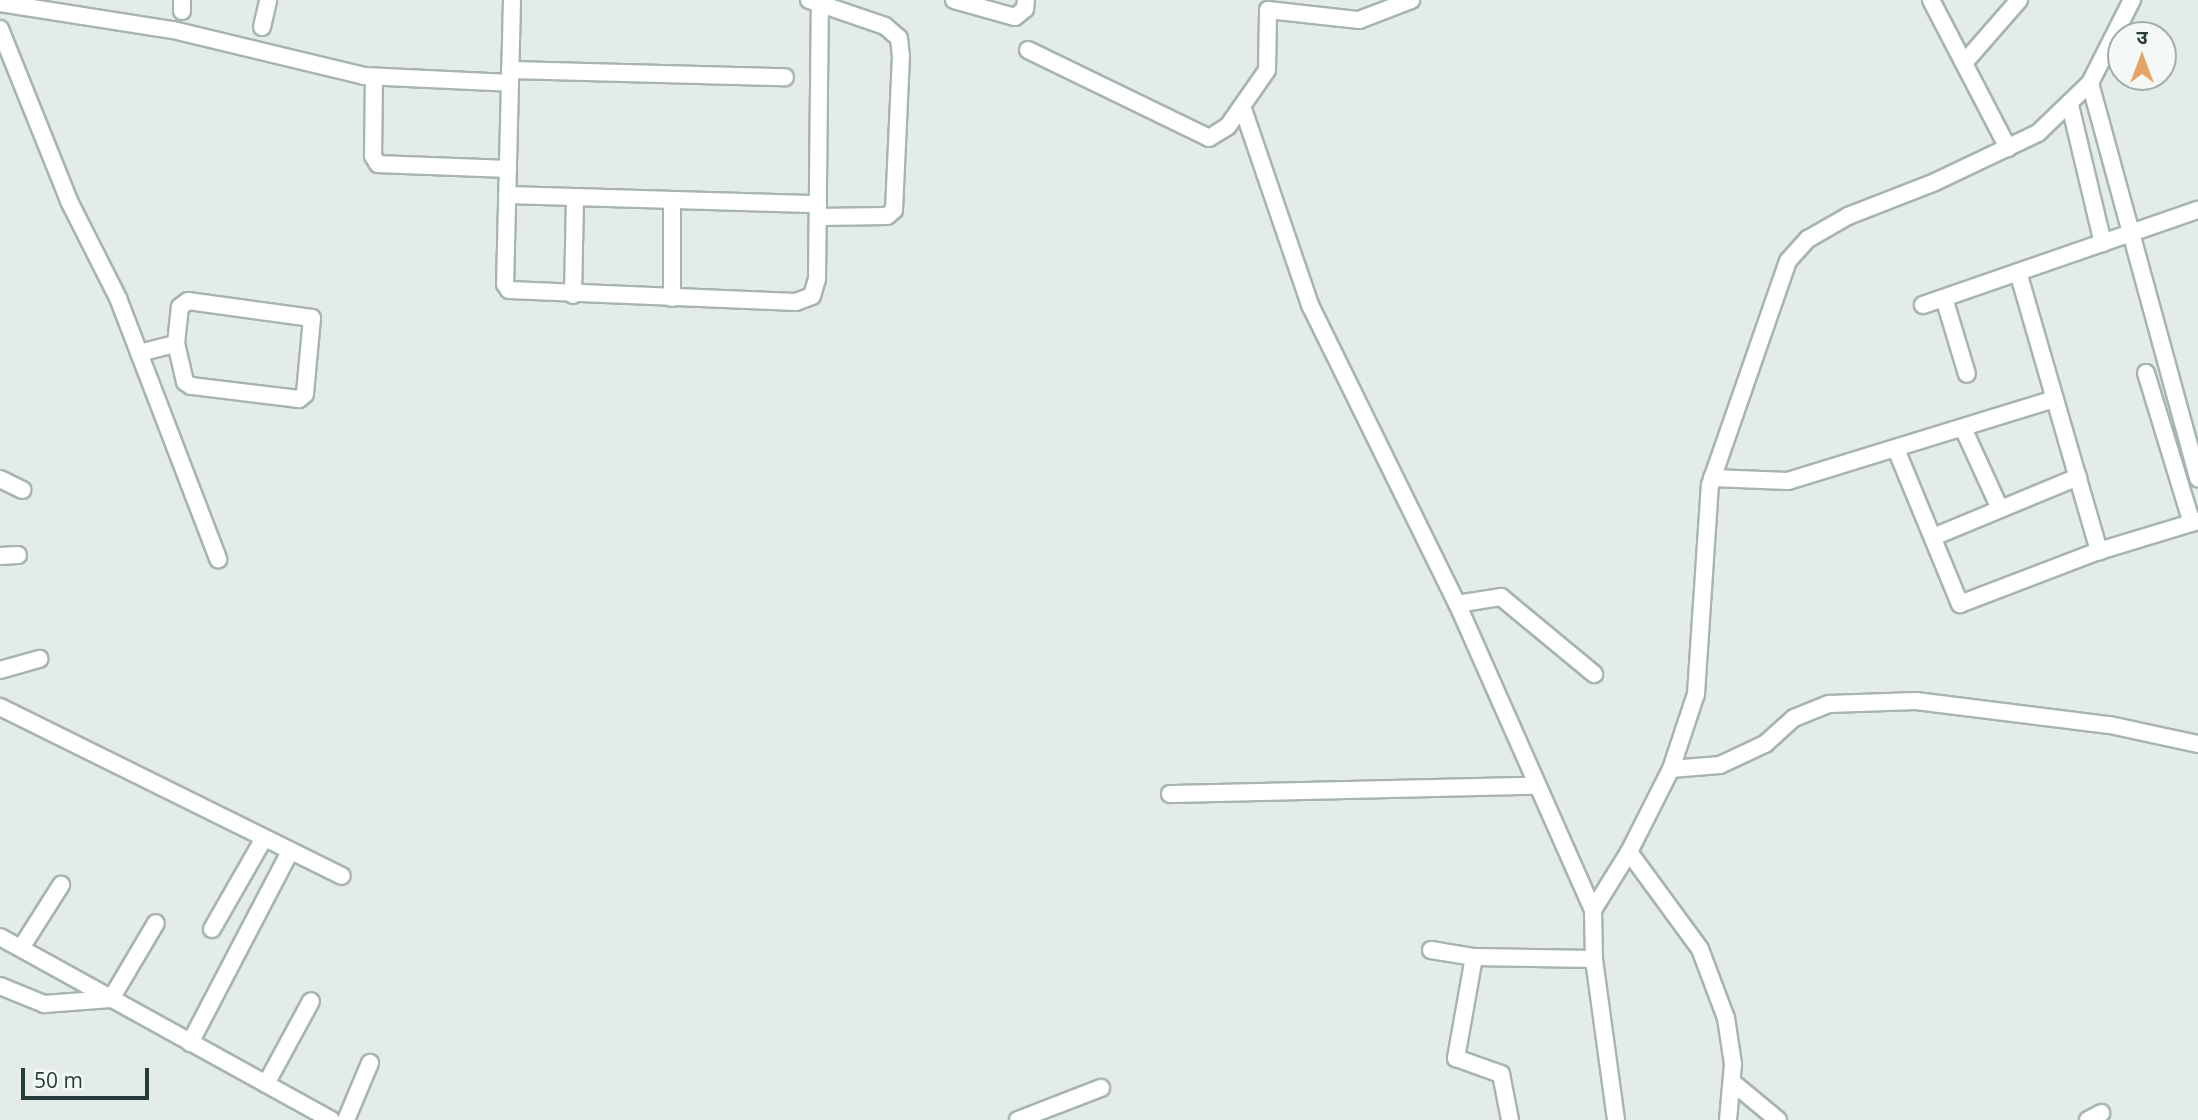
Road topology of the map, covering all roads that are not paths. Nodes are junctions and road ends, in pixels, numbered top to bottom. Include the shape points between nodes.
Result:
1 (268, 0) edge
2 (512, 0) edge
3 (954, 0) edge
4 (1026, 0) edge
5 (1411, 0) edge
6 (1931, 0) edge
7 (2019, 0) edge
8 (2132, 0) edge
9 (814, 2) edge
10 (0, 3) edge
11 (1267, 5) edge
12 (262, 27) dead end
13 (0, 29) edge
14 (1028, 50) dead end
15 (1964, 63) junction
16 (374, 77) junction
17 (510, 77) junction
18 (785, 77) dead end
19 (2090, 83) junction
20 (1246, 104) junction
21 (2070, 105) junction
22 (2008, 148) junction
23 (508, 169) junction
24 (508, 195) junction
25 (575, 197) junction
26 (672, 200) junction
27 (818, 210) junction
28 (2198, 210) edge
29 (2132, 233) junction
30 (2103, 243) junction
31 (2018, 272) junction
32 (573, 295) junction
33 (672, 298) junction
34 (1944, 298) junction
35 (1923, 305) dead end
36 (176, 344) junction
37 (139, 353) junction
38 (2146, 373) dead end
39 (1967, 374) dead end
40 (2055, 399) junction
41 (1963, 428) junction
42 (1896, 449) junction
43 (2078, 477) junction
44 (1712, 478) junction
45 (2198, 479) edge
46 (0, 480) edge
47 (23, 490) dead end
48 (2000, 509) junction
49 (2195, 522) edge
50 (1933, 537) junction
51 (2099, 551) junction
52 (18, 555) dead end
53 (0, 556) edge
54 (218, 559) dead end
55 (1457, 604) junction
56 (39, 659) dead end
57 (0, 670) edge
58 (1594, 674) dead end
59 (0, 707) edge
60 (2198, 744) edge
61 (1671, 769) junction
62 (1535, 786) junction
63 (1170, 794) dead end
64 (263, 840) junction
65 (290, 852) junction
66 (1629, 852) junction
67 (342, 876) dead end
68 (61, 885) dead end
69 (1593, 909) junction
70 (156, 923) dead end
71 (212, 929) dead end
72 (0, 937) edge
73 (22, 948) junction
74 (1431, 950) dead end
75 (1474, 957) junction
76 (1594, 959) junction
77 (0, 986) edge
78 (111, 999) junction
79 (311, 1001) dead end
80 (190, 1043) junction
81 (370, 1063) dead end
82 (1732, 1082) junction
83 (266, 1084) junction
84 (1101, 1088) dead end
85 (331, 1120) edge
86 (346, 1120) edge
87 (1018, 1120) edge
88 (1510, 1120) edge
89 (1616, 1120) edge
90 (1728, 1120) edge
91 (1778, 1120) edge

1 - 12 street
2 - 17 street
3 - 4 street via 1015,17 1025,9
5 - 11 street via 1359,20
6 - 15 street
7 - 15 street
8 - 19 street
9 - 27 street
9 - 27 street via 894,31 901,56 894,211 887,216
10 - 16 street via 173,30
11 - 20 street via 1271,53 1263,78
13 - 37 street via 69,201 118,298
14 - 20 street via 1200,137 1221,134
15 - 22 street
16 - 17 street
16 - 23 street via 373,156 378,164
17 - 18 street
17 - 23 street
19 - 21 street
19 - 29 street
20 - 55 street via 1310,305
21 - 22 street via 2038,133
21 - 30 street
22 - 44 street via 1848,216 1797,248 1770,304
23 - 24 street
24 - 25 street
24 - 32 street via 505,284 509,290
25 - 26 street
25 - 32 street
26 - 27 street
26 - 33 street
27 - 33 street via 812,296 796,302
28 - 29 street
29 - 30 street
29 - 45 street
30 - 31 street
31 - 34 street
31 - 40 street
32 - 33 street
34 - 35 street
34 - 39 street
36 - 36 street via 180,307 188,301 312,318 305,394 299,399 191,386 185,382
36 - 37 street
37 - 54 street
38 - 49 street
40 - 41 street
40 - 43 street
41 - 42 street
41 - 48 street
42 - 44 street via 1778,483
42 - 50 street
43 - 48 street
43 - 51 street
44 - 61 street via 1696,694
46 - 47 street
48 - 50 street
49 - 51 street
50 - 51 street via 1961,604
52 - 53 street
55 - 58 street via 1501,597
55 - 62 street
56 - 57 street
59 - 64 street
60 - 61 street via 2110,725 1916,701 1829,704 1794,718 1765,744 1720,765
61 - 66 street
62 - 63 street
62 - 69 street
64 - 65 street
64 - 71 street
65 - 67 street
65 - 80 street
66 - 69 street
66 - 82 street via 1700,949 1726,1018
68 - 73 street
69 - 76 street
70 - 78 street
72 - 73 street
73 - 78 street
74 - 75 street
75 - 76 street
75 - 88 street via 1456,1058 1501,1074
76 - 89 street
77 - 78 street via 44,1004
78 - 80 street
79 - 83 street
80 - 83 street
81 - 86 street
82 - 90 street
82 - 91 street
83 - 85 street
84 - 87 street

